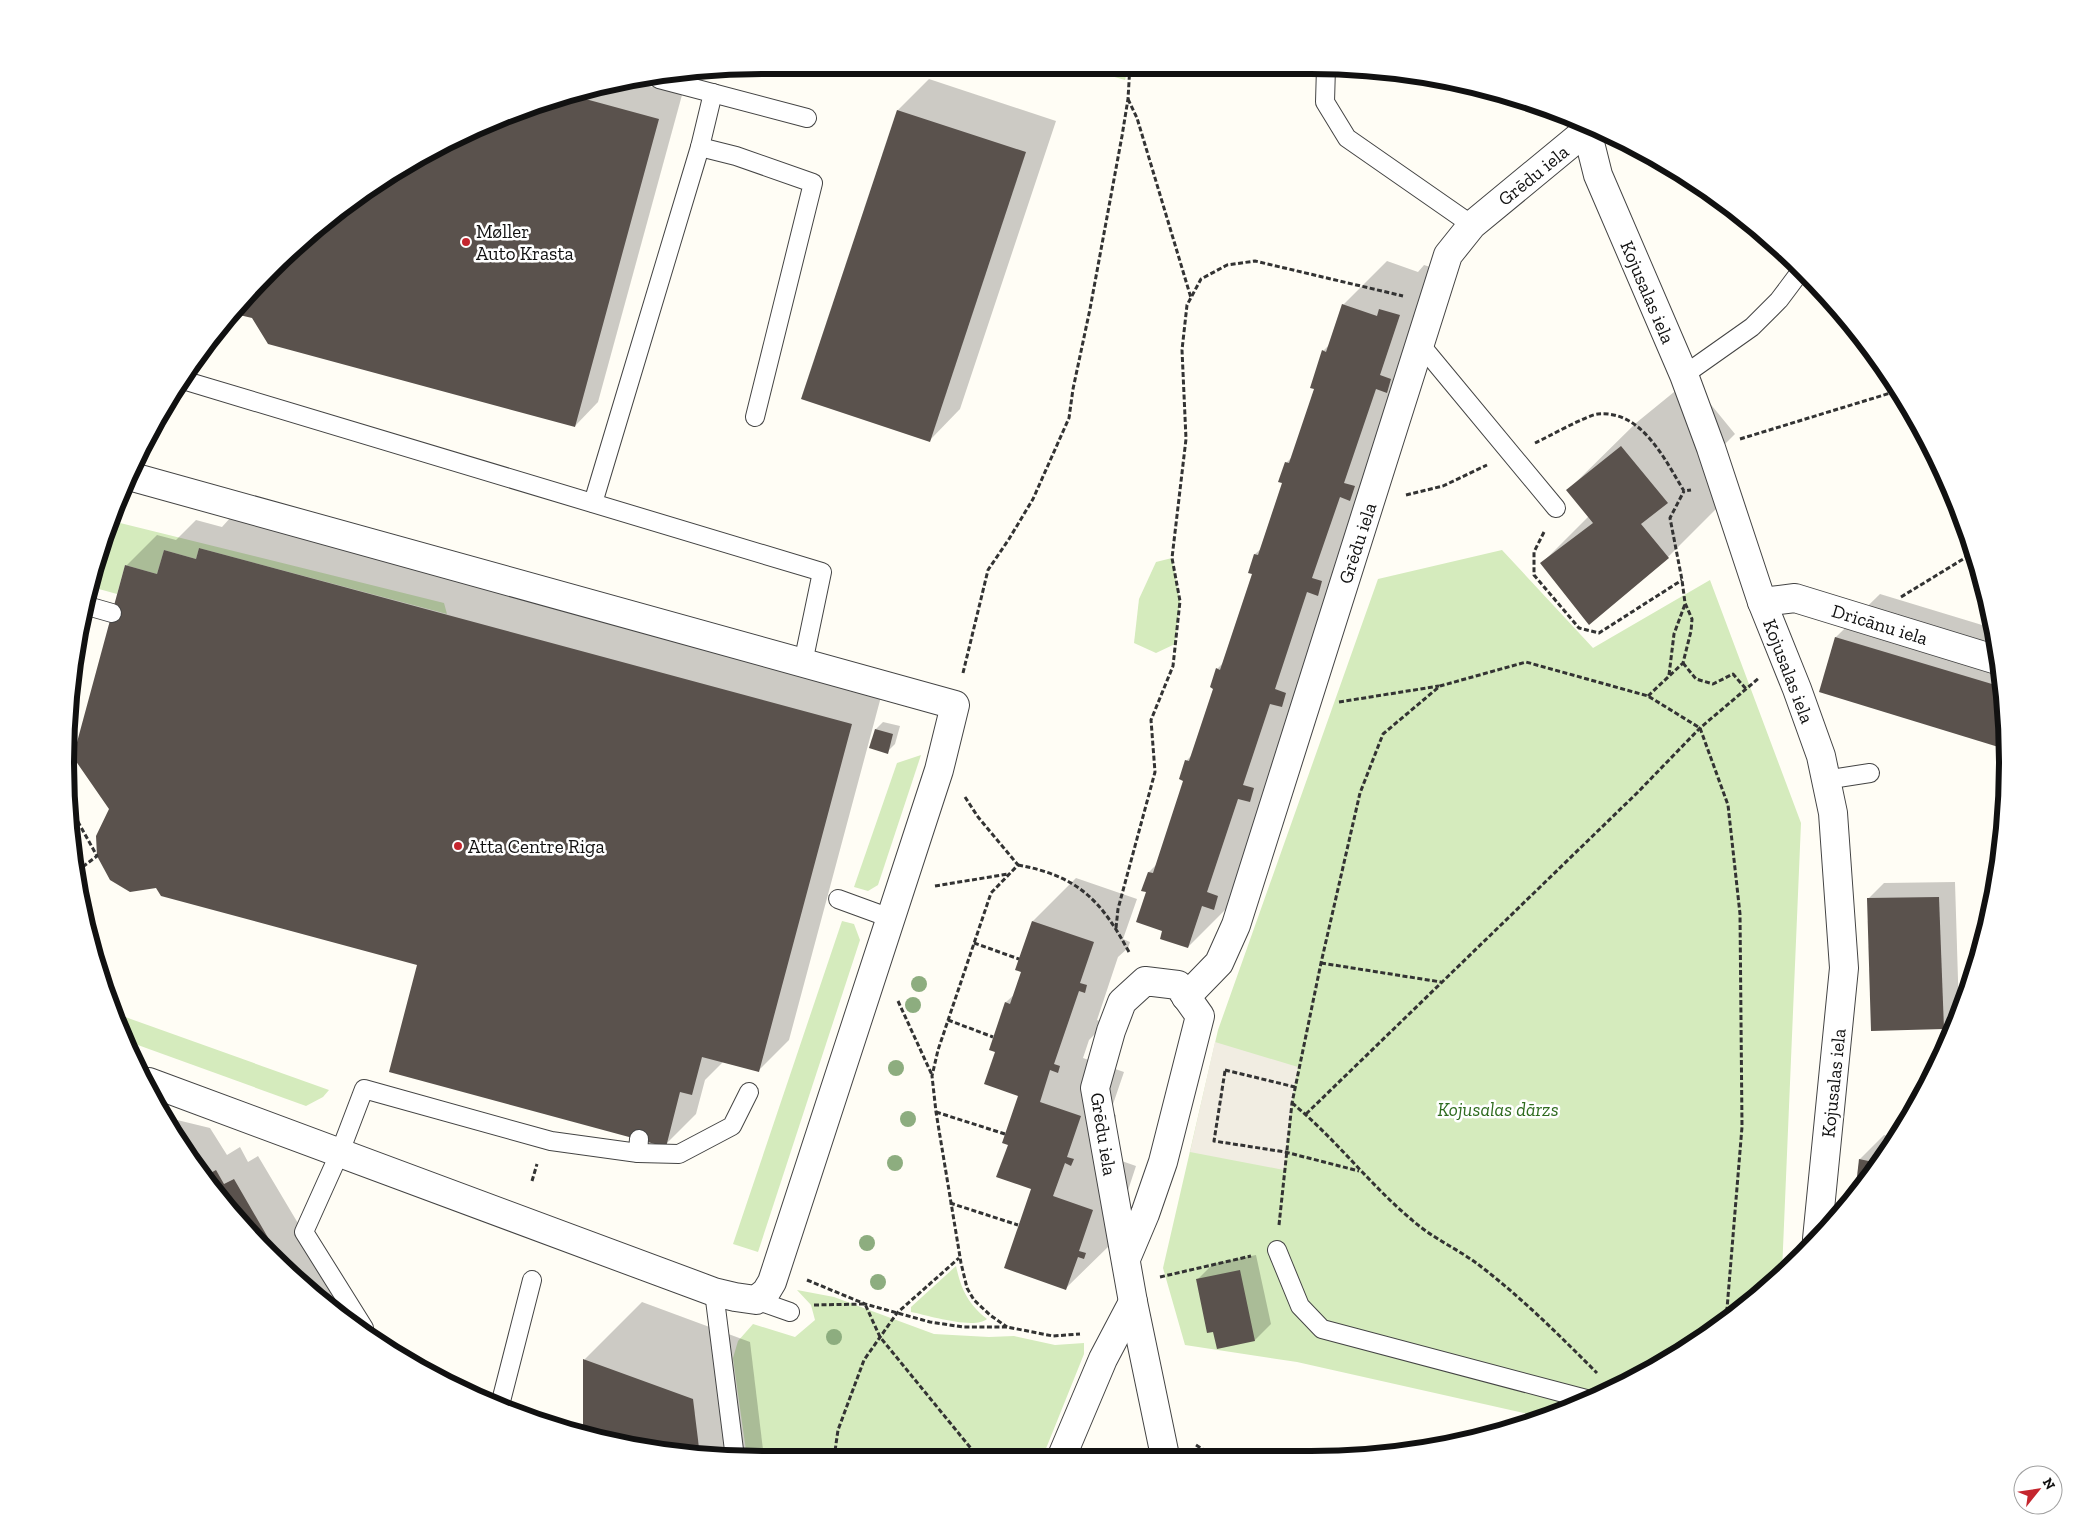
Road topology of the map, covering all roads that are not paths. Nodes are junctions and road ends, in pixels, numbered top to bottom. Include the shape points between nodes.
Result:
1 (1326, 74) edge
2 (674, 80) edge
3 (690, 81) edge
4 (713, 93) junction
5 (807, 118) dead end
6 (1580, 129) edge
7 (1586, 131) edge
8 (700, 147) junction
9 (1472, 225) junction
10 (1797, 276) dead end
11 (1420, 344) junction
12 (1684, 375) junction
13 (189, 382) edge
14 (755, 417) dead end
15 (136, 478) edge
16 (593, 502) junction
17 (1556, 508) road end
18 (1762, 602) junction
19 (92, 607) edge
20 (112, 613) dead end
21 (1991, 658) edge
22 (803, 663) junction
23 (1870, 773) dead end
24 (1826, 780) junction
25 (838, 898) dead end
26 (890, 918) junction
27 (1186, 997) junction
28 (154, 1084) edge
29 (749, 1092) dead end
30 (340, 1152) junction
31 (1818, 1228) edge
32 (1277, 1250) road end
33 (532, 1280) dead end
34 (1130, 1281) junction
35 (714, 1292) junction
36 (756, 1300) junction
37 (790, 1312) road end
38 (359, 1320) edge
39 (1578, 1397) edge
40 (501, 1400) edge
41 (734, 1450) edge
42 (1064, 1451) edge
43 (1164, 1451) edge

1 - 9 lane via 1325,102 1347,138
2 - 3 lane
3 - 4 lane
4 - 5 lane
4 - 8 lane
6 - 9 street, Grēdu iela
7 - 12 street, Kojusalas iela via 1598,175
8 - 14 lane via 812,183
8 - 16 lane
9 - 11 street, Grēdu iela via 1448,255
10 - 12 lane via 1752,328
11 - 17 lane
11 - 27 street, Grēdu iela via 1236,925 1220,963
12 - 18 street, Kojusalas iela
13 - 16 lane
15 - 22 street
16 - 22 lane via 822,572
18 - 21 street, Dricānu iela via 1795,598
18 - 24 street, Kojusalas iela
19 - 20 lane
22 - 26 street via 955,705 939,770
23 - 24 lane
24 - 31 street, Kojusalas iela via 1833,813 1844,968
25 - 26 lane
26 - 36 street via 772,1282
27 - 34 street, Grēdu iela via 1200,1016 1163,1162 1145,1214
27 - 34 street, Grēdu iela via 1178,985 1145,981 1122,1002 1095,1088
28 - 30 street
29 - 30 lane via 732,1126 679,1154 638,1146 551,1141 364,1089
30 - 35 street
30 - 38 lane via 304,1232
32 - 39 lane via 1300,1306 1322,1329
33 - 40 lane
34 - 42 street, Grēdu iela via 1118,1332 1103,1359
34 - 43 street, Grēdu iela
35 - 36 street
35 - 41 lane
36 - 37 lane

